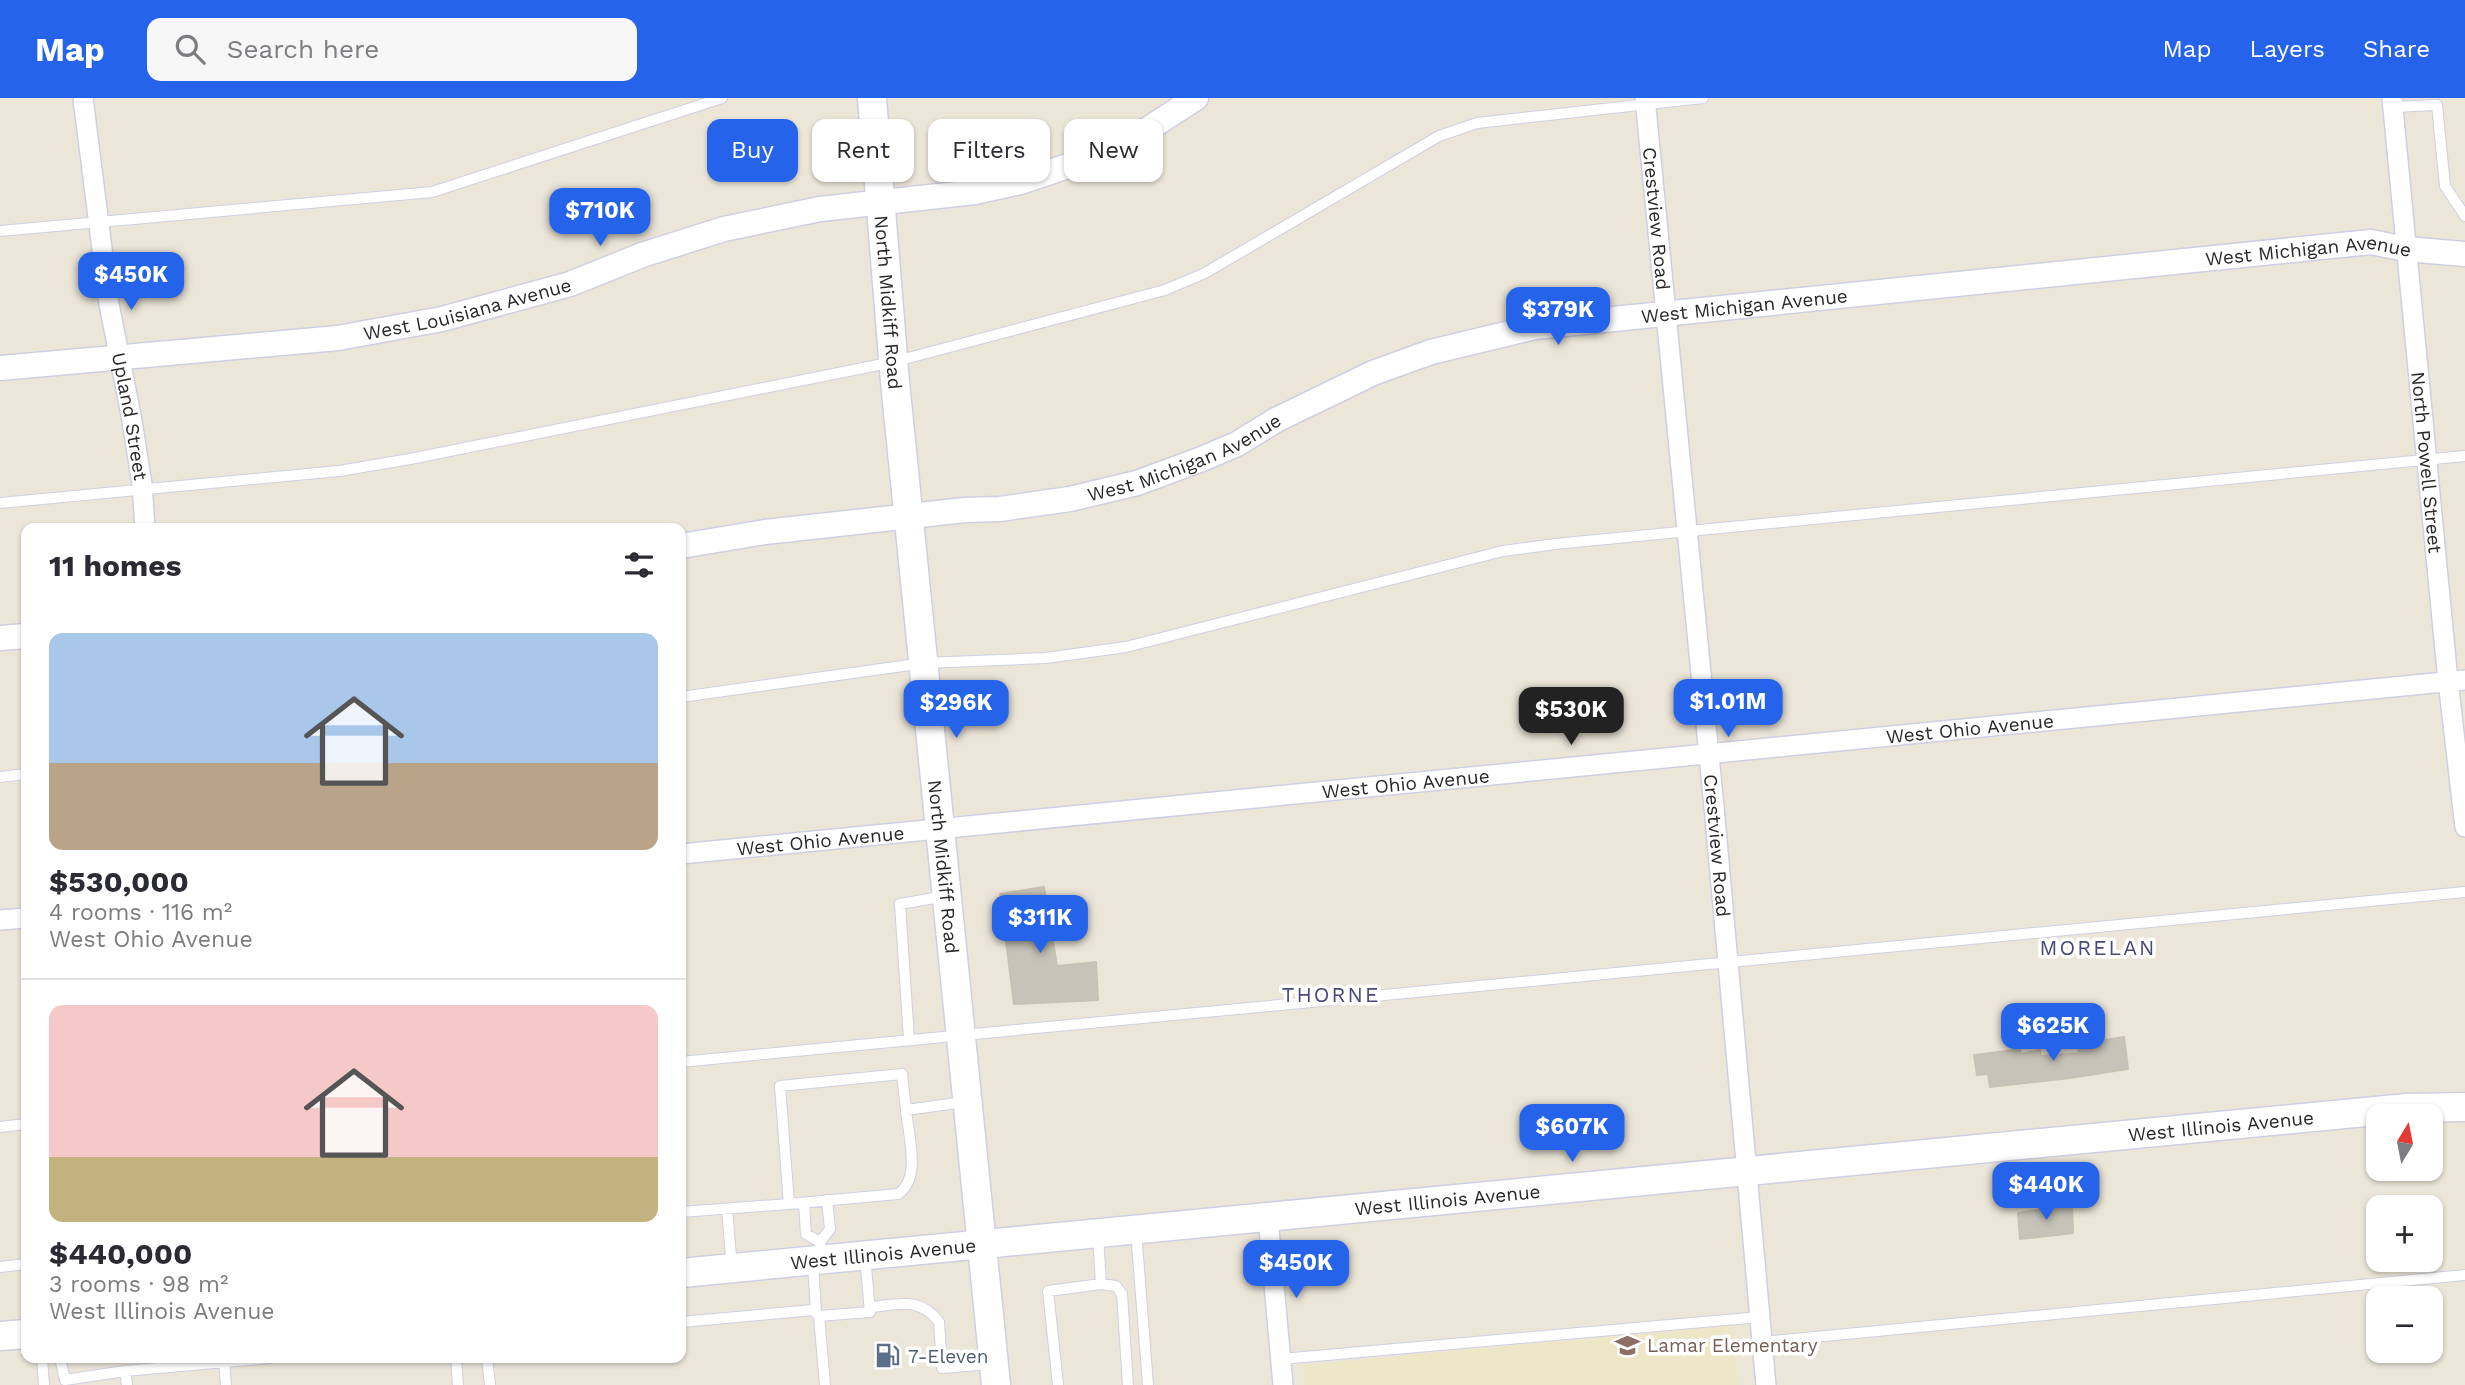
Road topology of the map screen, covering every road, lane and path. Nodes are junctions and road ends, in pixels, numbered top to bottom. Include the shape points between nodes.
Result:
1 (83, 98) edge
2 (722, 98) edge
3 (872, 98) edge
4 (1196, 98) edge
5 (1703, 98) edge
6 (1645, 101) edge
7 (2392, 102) edge
8 (880, 203) junction
9 (2465, 216) edge
10 (98, 222) junction
11 (0, 231) edge
12 (2406, 249) junction
13 (2465, 254) edge
14 (1667, 314) junction
15 (120, 359) junction
16 (893, 362) junction
17 (0, 368) edge
18 (2465, 456) edge
19 (2427, 460) junction
20 (142, 490) junction
21 (0, 503) edge
22 (909, 516) junction
23 (145, 523) edge
24 (1688, 532) junction
25 (686, 545) edge
26 (21, 636) edge
27 (0, 638) edge
28 (923, 663) junction
29 (2457, 680) edge
30 (686, 696) edge
31 (1709, 754) junction
32 (21, 774) edge
33 (0, 776) edge
34 (2465, 827) edge
35 (940, 829) junction
36 (686, 854) edge
37 (2465, 892) edge
38 (947, 896) junction
39 (21, 918) edge
40 (0, 920) edge
41 (1728, 961) junction
42 (961, 1034) junction
43 (909, 1039) junction
44 (686, 1061) edge
45 (968, 1102) junction
46 (2465, 1107) edge
47 (906, 1110) junction
48 (21, 1125) edge
49 (0, 1127) edge
50 (1747, 1172) junction
51 (827, 1200) junction
52 (804, 1203) junction
53 (789, 1204) junction
54 (727, 1209) junction
55 (686, 1212) edge
56 (1268, 1218) junction
57 (1136, 1230) junction
58 (1098, 1234) junction
59 (982, 1245) junction
60 (818, 1254) junction
61 (865, 1256) junction
62 (21, 1265) edge
63 (0, 1267) edge
64 (732, 1268) junction
65 (686, 1273) edge
66 (2465, 1275) edge
67 (1101, 1284) junction
68 (870, 1307) junction
69 (817, 1314) junction
70 (1760, 1317) junction
71 (686, 1322) edge
72 (21, 1334) edge
73 (0, 1336) edge
74 (1762, 1342) junction
75 (1281, 1359) junction
76 (42, 1363) edge
77 (61, 1363) edge
78 (213, 1363) edge
79 (224, 1363) edge
80 (456, 1363) edge
81 (488, 1363) edge
82 (125, 1371) junction
83 (995, 1374) edge
84 (66, 1382) edge
85 (44, 1385) edge
86 (127, 1385) edge
87 (226, 1385) edge
88 (458, 1385) edge
89 (490, 1385) edge
90 (825, 1385) edge
91 (1058, 1385) edge
92 (1128, 1385) edge
93 (1149, 1385) edge
94 (1283, 1385) edge
95 (1766, 1385) edge

1 - 10 street, Upland Street
2 - 10 lane via 432,192
3 - 8 main road, North Midkiff Road
4 - 8 street, West Louisiana Avenue via 1117,146 1038,177 975,192
5 - 6 lane
6 - 14 street, Crestview Road
6 - 16 lane via 1477,123 1439,136 1205,273 1165,290
7 - 9 lane via 2437,105 2445,186
7 - 12 street, North Powell Street
8 - 15 street, West Louisiana Avenue via 792,214 724,229 570,284 442,319 338,338
8 - 16 main road, North Midkiff Road
10 - 11 lane
10 - 15 street, Upland Street
12 - 13 street, West Michigan Avenue
12 - 14 street, West Michigan Avenue via 2371,242
12 - 19 street, North Powell Street
14 - 22 street, West Michigan Avenue via 1535,327 1431,352 1346,386 1237,444 1148,480 1070,499
14 - 24 street, Crestview Road
15 - 17 street, West Louisiana Avenue
15 - 20 street, Upland Street
16 - 20 lane via 340,471
16 - 22 main road, North Midkiff Road
18 - 19 lane
19 - 24 lane
19 - 29 street, North Powell Street
20 - 21 lane
20 - 23 street, Upland Street
22 - 25 street, West Michigan Avenue
22 - 28 main road, North Midkiff Road
24 - 28 lane via 1503,551 1126,647 1046,658
24 - 31 street, Crestview Road
26 - 27 street
28 - 30 lane
28 - 35 main road, North Midkiff Road
29 - 31 street, West Ohio Avenue
29 - 34 street, North Powell Street
31 - 35 street, West Ohio Avenue
31 - 41 street, Crestview Road
32 - 33 lane
35 - 36 street, West Ohio Avenue
35 - 38 main road, North Midkiff Road
37 - 41 lane
38 - 42 main road, North Midkiff Road
38 - 43 lane via 900,904
39 - 40 street
41 - 42 lane
41 - 50 street, Crestview Road
42 - 43 lane
42 - 45 main road, North Midkiff Road
43 - 44 lane
45 - 47 lane
45 - 59 main road, North Midkiff Road
46 - 50 main road, West Illinois Avenue via 2407,1108
47 - 51 lane via 912,1168 904,1190
47 - 53 lane via 902,1074 780,1086
48 - 49 lane
50 - 56 main road, West Illinois Avenue
50 - 70 street, Crestview Road
51 - 52 lane
51 - 60 lane via 830,1229
52 - 53 lane
52 - 60 lane via 806,1234
53 - 54 lane
54 - 55 lane
54 - 64 lane
56 - 57 main road, West Illinois Avenue
56 - 75 street
57 - 58 main road, West Illinois Avenue
57 - 93 lane
58 - 59 main road, West Illinois Avenue
58 - 67 lane
59 - 61 main road, West Illinois Avenue
59 - 83 main road, North Midkiff Road
60 - 61 main road, West Illinois Avenue
60 - 64 main road, West Illinois Avenue
60 - 69 lane
61 - 68 lane
62 - 63 lane
64 - 65 main road, West Illinois Avenue
66 - 74 lane
67 - 91 lane via 1048,1291
67 - 92 lane via 1116,1286 1122,1294
68 - 69 lane via 870,1312
68 - 83 lane via 912,1303 923,1307 939,1322 942,1368
69 - 71 lane via 813,1310
69 - 90 lane
70 - 74 street, Crestview Road
70 - 75 lane
72 - 73 main road
74 - 95 street, Crestview Road
75 - 94 street
76 - 85 lane
77 - 84 lane
78 - 82 lane
79 - 87 lane
80 - 88 lane
81 - 89 lane
82 - 84 lane
82 - 86 lane

